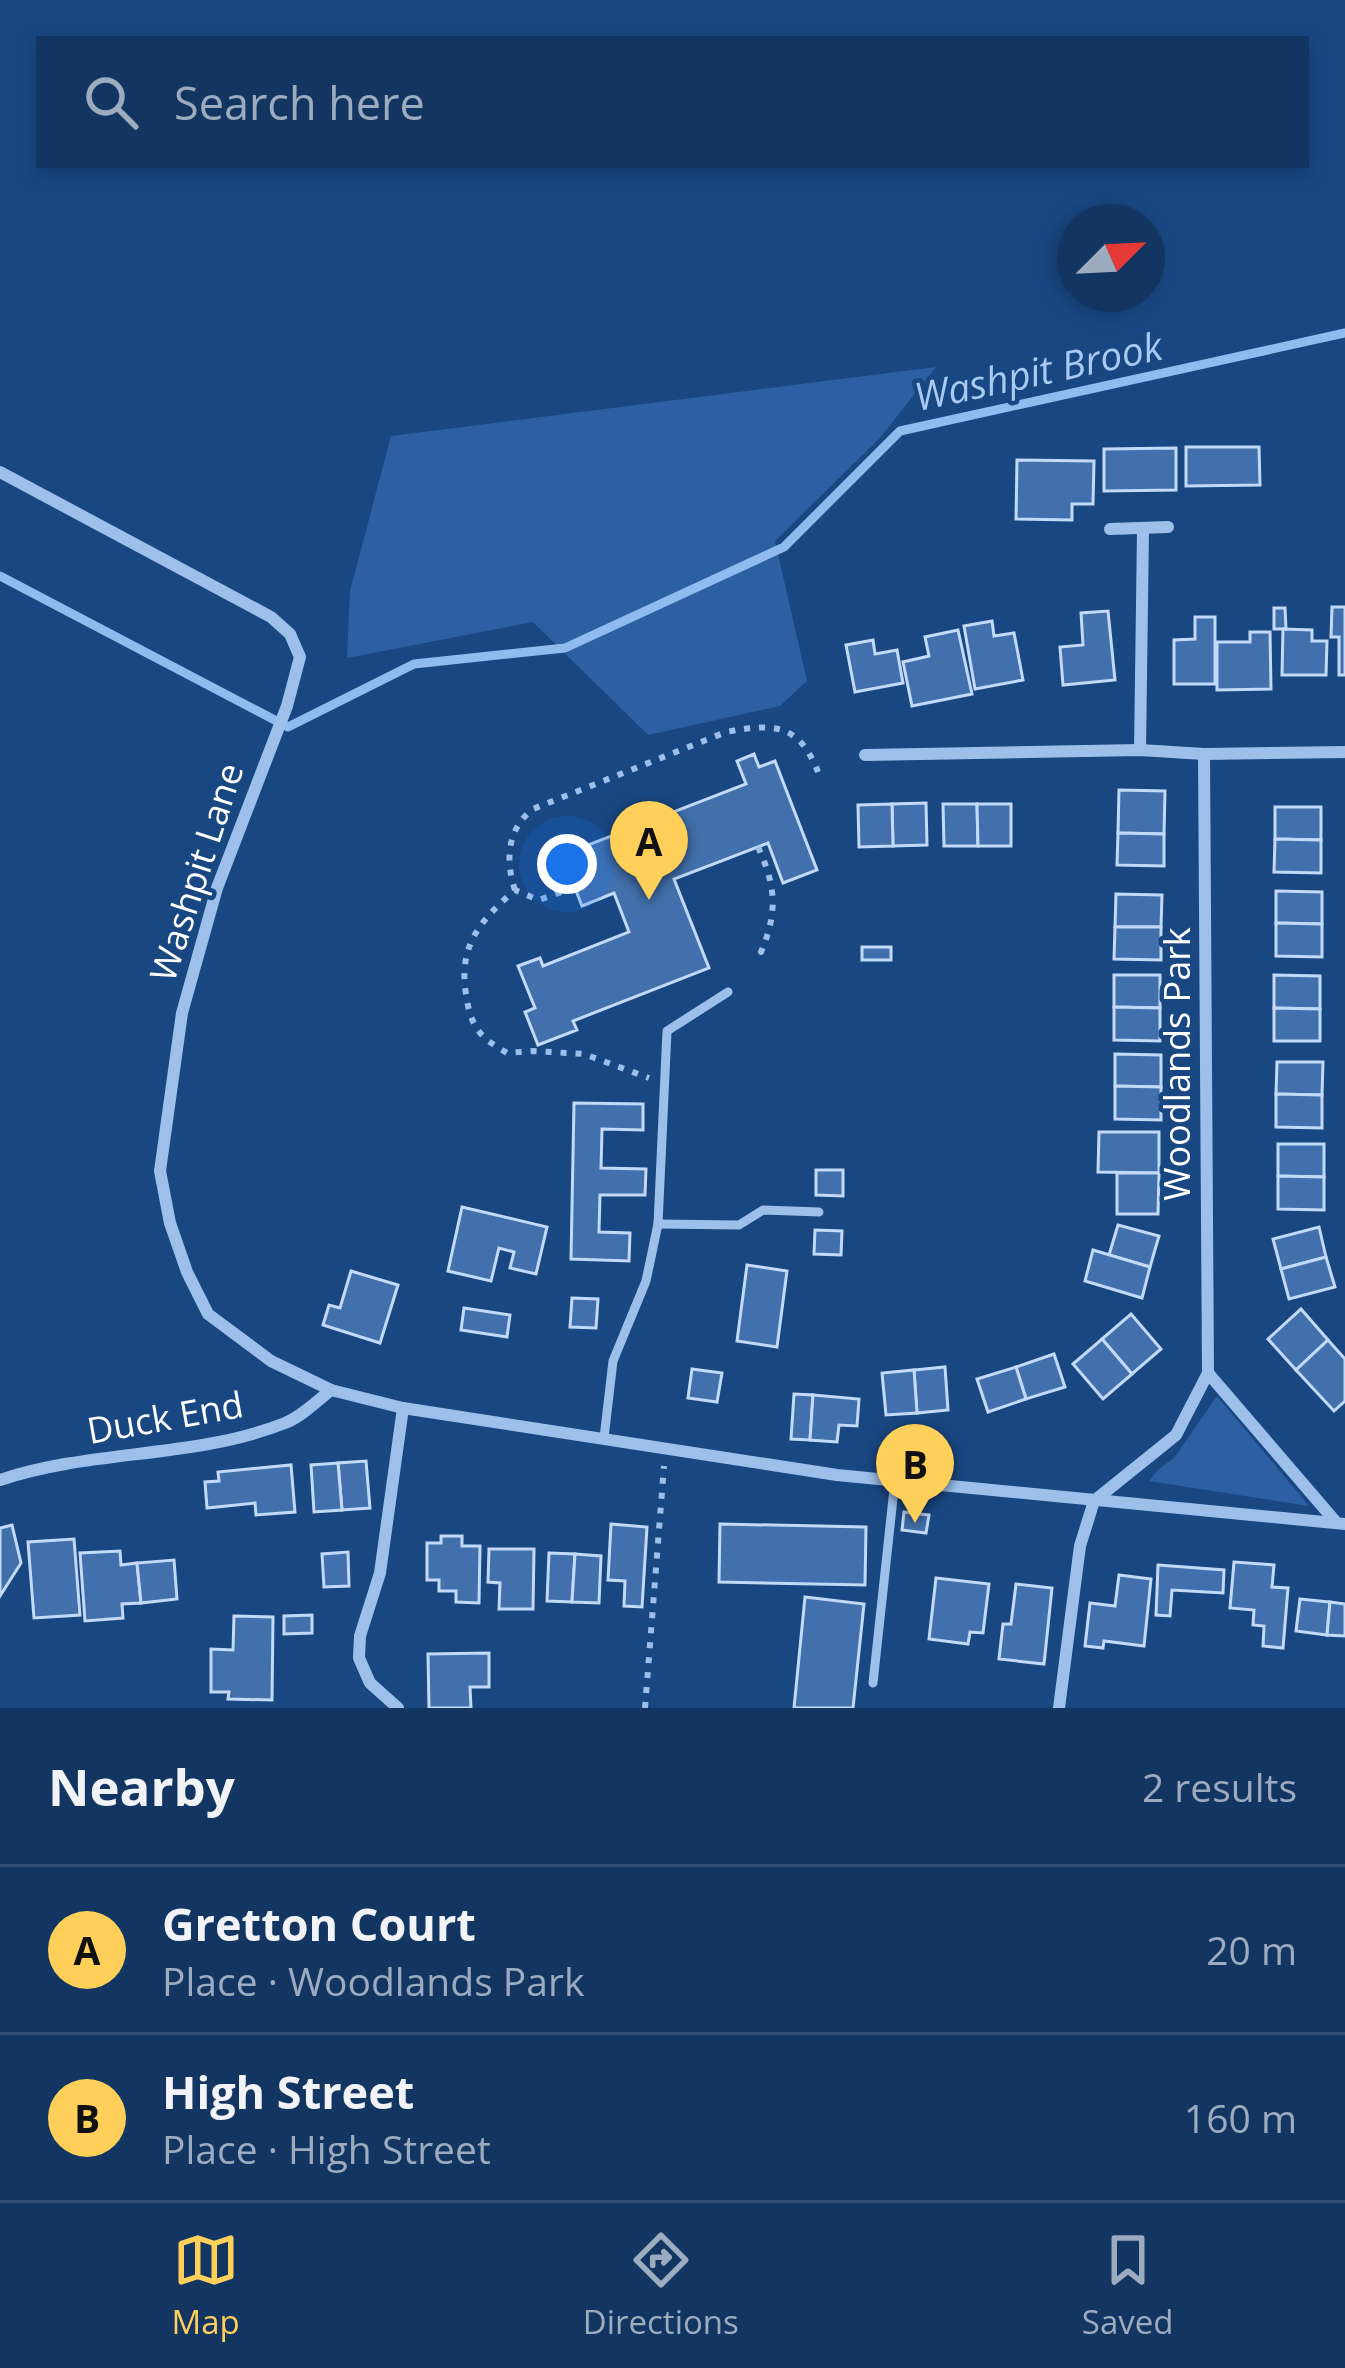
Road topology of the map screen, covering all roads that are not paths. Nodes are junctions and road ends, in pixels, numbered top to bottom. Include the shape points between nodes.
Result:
1 (0, 472) edge
2 (1168, 527) dead end
3 (1110, 529) dead end
4 (1143, 530) junction
5 (1140, 750) junction
6 (1345, 752) edge
7 (1204, 754) junction
8 (865, 755) dead end
9 (728, 992) dead end
10 (819, 1212) dead end
11 (658, 1224) junction
12 (1208, 1373) junction
13 (331, 1390) junction
14 (403, 1408) junction
15 (604, 1438) junction
16 (0, 1480) edge
17 (895, 1480) junction
18 (1094, 1502) junction
19 (1340, 1522) edge
20 (873, 1683) dead end
21 (398, 1708) edge
22 (1059, 1708) edge

1 - 13 street, Washpit Lane via 271,617 300,657 217,888 182,1013 160,1171 170,1223 208,1314 271,1361
2 - 4 street
3 - 4 street
4 - 5 street
5 - 7 street
5 - 8 street
6 - 7 street
7 - 12 street, Woodlands Park
9 - 11 lane via 667,1031
10 - 11 lane via 763,1210 740,1225
11 - 15 lane via 646,1281 613,1361
12 - 18 street, Woodlands Park via 1176,1435
12 - 19 street
13 - 14 street, Washpit Lane
13 - 16 street, Duck End via 290,1422 198,1447
14 - 15 street, Washpit Lane
14 - 21 street via 380,1574 359,1658 370,1683
15 - 17 street, Washpit Lane
17 - 18 street, Washpit Lane
17 - 20 lane
18 - 19 street, Washpit Lane
18 - 22 street via 1080,1546

